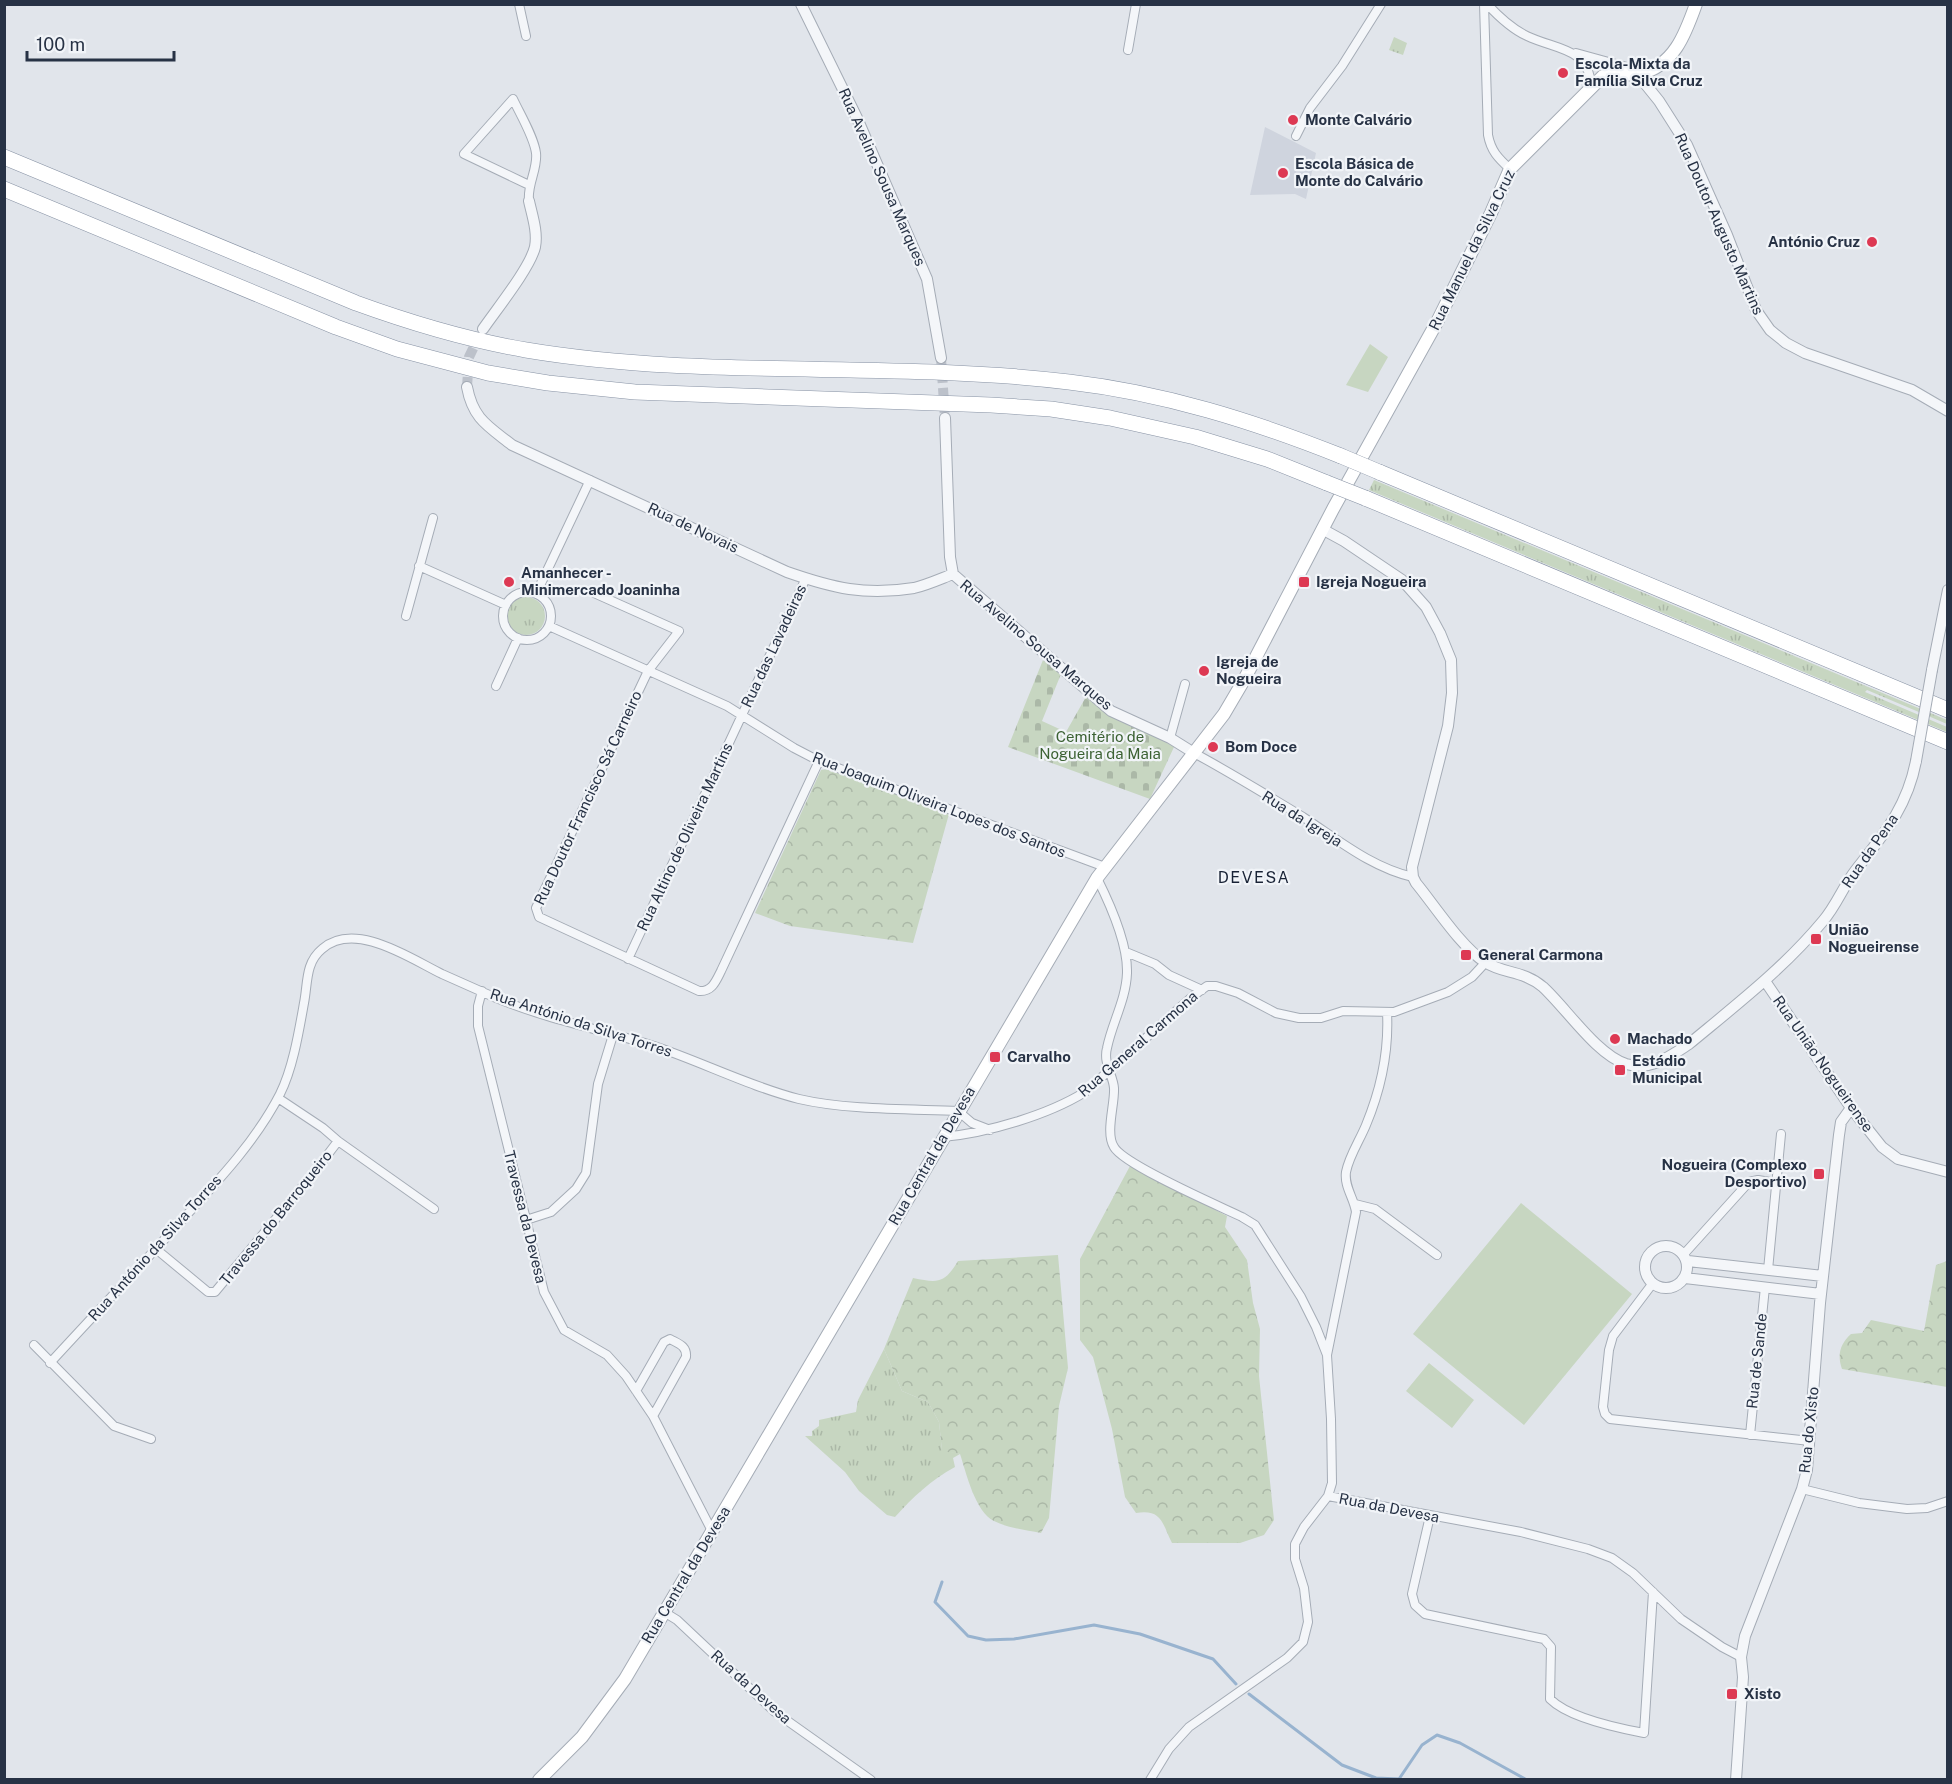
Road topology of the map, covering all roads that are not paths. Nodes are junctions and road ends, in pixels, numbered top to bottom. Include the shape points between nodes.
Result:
1 (519, 4) edge
2 (801, 4) edge
3 (1136, 4) edge
4 (1381, 4) edge
5 (1486, 4) edge
6 (1696, 4) edge
7 (526, 36) dead end
8 (1128, 50) dead end
9 (1570, 52) junction
10 (1642, 73) junction
11 (1591, 86) junction
12 (1296, 136) dead end
13 (4, 157) edge
14 (1510, 170) junction
15 (529, 185) junction
16 (4, 189) edge
17 (529, 201) joint
18 (483, 329) tunnel mouth
19 (941, 358) tunnel mouth
20 (467, 387) tunnel mouth
21 (1947, 411) edge
22 (945, 418) tunnel mouth
23 (590, 480) junction
24 (433, 518) dead end
25 (1322, 529) junction
26 (420, 566) junction
27 (953, 574) junction
28 (806, 578) junction
29 (1947, 590) edge
30 (594, 593) dead end
31 (536, 594) junction
32 (506, 605) junction
33 (406, 616) dead end
34 (549, 626) junction
35 (518, 638) junction
36 (648, 671) junction
37 (1185, 684) dead end
38 (496, 686) dead end
39 (1947, 710) edge
40 (742, 714) junction
41 (1170, 738) junction
42 (1947, 742) edge
43 (1194, 753) junction
44 (819, 761) junction
45 (1105, 867) junction
46 (1413, 876) junction
47 (1097, 878) junction
48 (1126, 952) junction
49 (628, 959) junction
50 (1485, 963) junction
51 (1765, 981) junction
52 (1202, 990) junction
53 (482, 991) junction
54 (1387, 1012) junction
55 (613, 1035) junction
56 (1108, 1072) junction
57 (278, 1098) junction
58 (1851, 1108) junction
59 (958, 1111) junction
60 (990, 1130) junction
61 (1781, 1134) dead end
62 (943, 1137) junction
63 (338, 1141) junction
64 (1947, 1172) edge
65 (1776, 1183) junction
66 (1355, 1204) junction
67 (435, 1209) dead end
68 (526, 1220) junction
69 (156, 1249) junction
70 (1437, 1255) dead end
71 (1686, 1258) junction
72 (1767, 1270) junction
73 (1823, 1276) junction
74 (1685, 1278) junction
75 (1653, 1283) junction
76 (1765, 1287) junction
77 (1821, 1294) junction
78 (34, 1345) dead end
79 (1327, 1355) junction
80 (50, 1363) junction
81 (636, 1391) junction
82 (653, 1416) junction
83 (1750, 1435) junction
84 (152, 1439) dead end
85 (1810, 1441) junction
86 (1802, 1489) junction
87 (1328, 1496) junction
88 (1947, 1501) edge
89 (1430, 1516) junction
90 (712, 1532) junction
91 (1653, 1592) junction
92 (664, 1612) junction
93 (1741, 1657) junction
94 (538, 1779) edge
95 (871, 1779) edge
96 (1150, 1779) edge
97 (1736, 1779) edge

1 - 7 street
2 - 19 street, Rua Avelino Sousa Marques via 857,118 927,279
3 - 8 street
4 - 12 street
5 - 9 street via 1527,36
5 - 14 street via 1488,135 1495,156
6 - 10 main road via 1686,33 1672,56
9 - 10 street
9 - 11 street via 1588,67
10 - 11 main road, Rua Manuel da Silva Cruz via 1617,72
10 - 21 street, Rua Doutor Augusto Martins via 1687,145 1756,310 1770,330 1805,353 1912,390
11 - 14 main road, Rua Manuel da Silva Cruz
13 - 39 highway, bridge via 347,300 487,342 575,357 650,363 984,375 1082,384 1212,410 1341,456
14 - 25 main road, Rua Manuel da Silva Cruz via 1437,322
15 - 15 street via 464,154 513,99 537,155
15 - 17 street
16 - 42 highway, bridge via 336,327 408,352 488,373 605,390 1061,411 1195,436 1267,459 1365,498
17 - 18 street via 535,246
20 - 23 street, Rua de Novais via 470,405 478,417 512,445
22 - 27 street, Rua Avelino Sousa Marques
23 - 28 street, Rua de Novais
23 - 31 street
24 - 26 street
25 - 43 main road, Rua Central da Devesa via 1244,680
25 - 46 street via 1402,580 1426,607 1451,660 1448,726 1412,867
26 - 32 street
26 - 33 street
27 - 28 street, Rua de Novais via 916,587 880,591 855,591
27 - 41 street, Rua Avelino Sousa Marques via 1111,711
28 - 40 street, Rua das Lavadeiras
29 - 51 street, Rua da Pena, bridge via 1916,761 1904,803 1825,919
30 - 36 street via 679,631
31 - 32 street via 522,593
31 - 34 street via 549,606
32 - 35 street via 505,624
34 - 35 street via 537,638
34 - 36 street, Rua Joaquim Oliveira Lopes dos Santos
35 - 38 street
36 - 40 street, Rua Joaquim Oliveira Lopes dos Santos
36 - 49 street, Rua Doutor Francisco Sá Carneiro via 536,908 545,920
37 - 41 street
40 - 44 street, Rua Joaquim Oliveira Lopes dos Santos
40 - 49 street, Rua Altino de Oliveira Martins
41 - 43 street, Rua Avelino Sousa Marques
43 - 45 main road, Rua Central da Devesa
43 - 46 street, Rua da Igreja via 1352,850 1396,873
44 - 45 street, Rua Joaquim Oliveira Lopes dos Santos
44 - 49 street, Rua Doutor Francisco Sá Carneiro via 712,987 706,992 699,991
45 - 47 main road, Rua Central da Devesa
46 - 50 street
47 - 48 street
47 - 59 main road, Rua Central da Devesa
48 - 52 street
48 - 56 street via 1125,992 1106,1050
50 - 51 street, Rua da Pena via 1533,979 1605,1051 1624,1063 1645,1067 1689,1044
50 - 54 street, Rua General Carmona via 1448,992
51 - 58 street, Rua União Nogueirense
52 - 54 street, Rua General Carmona via 1207,986 1227,988 1276,1013 1299,1018 1321,1018 1343,1011
52 - 56 street, Rua General Carmona
53 - 55 street, Rua António da Silva Torres
53 - 57 street, Rua António da Silva Torres via 372,941 337,940 322,949 310,964 292,1057
53 - 68 street, Travessa da Devesa via 478,1026
54 - 66 street via 1383,1075 1346,1171
55 - 59 street, Rua António da Silva Torres via 797,1098
55 - 68 street via 598,1084 586,1173 576,1189 551,1212
56 - 60 street, Rua General Carmona via 1071,1100
56 - 79 street via 1114,1089 1114,1148 1148,1172 1255,1225 1301,1297
57 - 63 street
57 - 69 street, Rua António da Silva Torres via 247,1146
58 - 64 street, Rua União Nogueirense via 1882,1147 1898,1159
58 - 73 street, Rua do Xisto via 1841,1122
59 - 60 street
59 - 62 main road, Rua Central da Devesa
60 - 62 street, Rua General Carmona
61 - 65 street
62 - 90 main road, Rua Central da Devesa
63 - 67 street
63 - 69 street, Travessa do Barroqueiro via 215,1292 208,1292
65 - 71 street via 1749,1182
65 - 72 street
66 - 70 street via 1376,1209
66 - 79 street via 1354,1228
68 - 81 street, Travessa da Devesa via 544,1292 564,1330 607,1355
69 - 80 street, Rua António da Silva Torres
71 - 72 street
71 - 74 street
71 - 75 street via 1672,1246 1653,1249 1645,1266
72 - 73 street
73 - 77 street, Rua do Xisto
74 - 75 street via 1674,1287
74 - 76 street
75 - 83 street via 1613,1335 1605,1414 1618,1421
76 - 77 street
76 - 83 street, Rua de Sande
77 - 85 street, Rua do Xisto
78 - 80 street
79 - 87 street via 1332,1483
80 - 84 street via 114,1426
81 - 82 street, Travessa da Devesa
81 - 82 street via 664,1342 670,1339 684,1347 686,1357
82 - 90 street, Travessa da Devesa
83 - 85 street
85 - 86 street, Rua do Xisto
86 - 88 street via 1859,1503 1907,1509
86 - 93 street, Rua do Xisto via 1745,1636
87 - 89 street, Rua da Devesa
87 - 96 street, Rua da Devesa via 1295,1544 1308,1622 1303,1642 1287,1658 1189,1727
89 - 91 street, Rua da Devesa via 1588,1549 1612,1558
89 - 91 street via 1413,1594 1415,1605 1425,1614 1544,1639 1551,1647 1550,1699 1557,1706 1609,1726 1644,1734
90 - 92 main road, Rua Central da Devesa
91 - 93 street, Rua da Devesa via 1681,1619
92 - 94 main road, Rua Central da Devesa via 596,1720 567,1754
92 - 95 street, Rua da Devesa via 775,1712
93 - 97 street, Rua do Xisto

